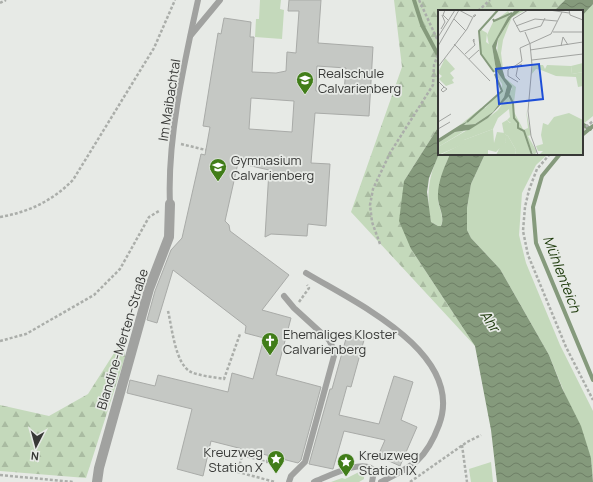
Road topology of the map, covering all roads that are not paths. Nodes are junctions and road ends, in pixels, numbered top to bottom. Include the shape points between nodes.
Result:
1 (198, 0) edge
2 (220, 0) edge
3 (190, 37) junction
4 (170, 204) joint
5 (306, 273) road end
6 (284, 296) dead end
7 (97, 482) edge
8 (289, 482) edge
9 (314, 482) edge
10 (372, 482) edge
11 (381, 482) edge

1 - 3 lane, Im Maibachtal
2 - 3 lane
3 - 4 lane, Im Maibachtal via 173,142 169,183
4 - 7 street, Blandine-Merten-Straße via 169,237 149,289
5 - 11 lane via 388,323 415,344 436,370 443,395 442,417 432,442 407,470
6 - 8 lane via 329,340 334,356 305,462 291,476
9 - 10 lane via 357,466 367,465 374,471

